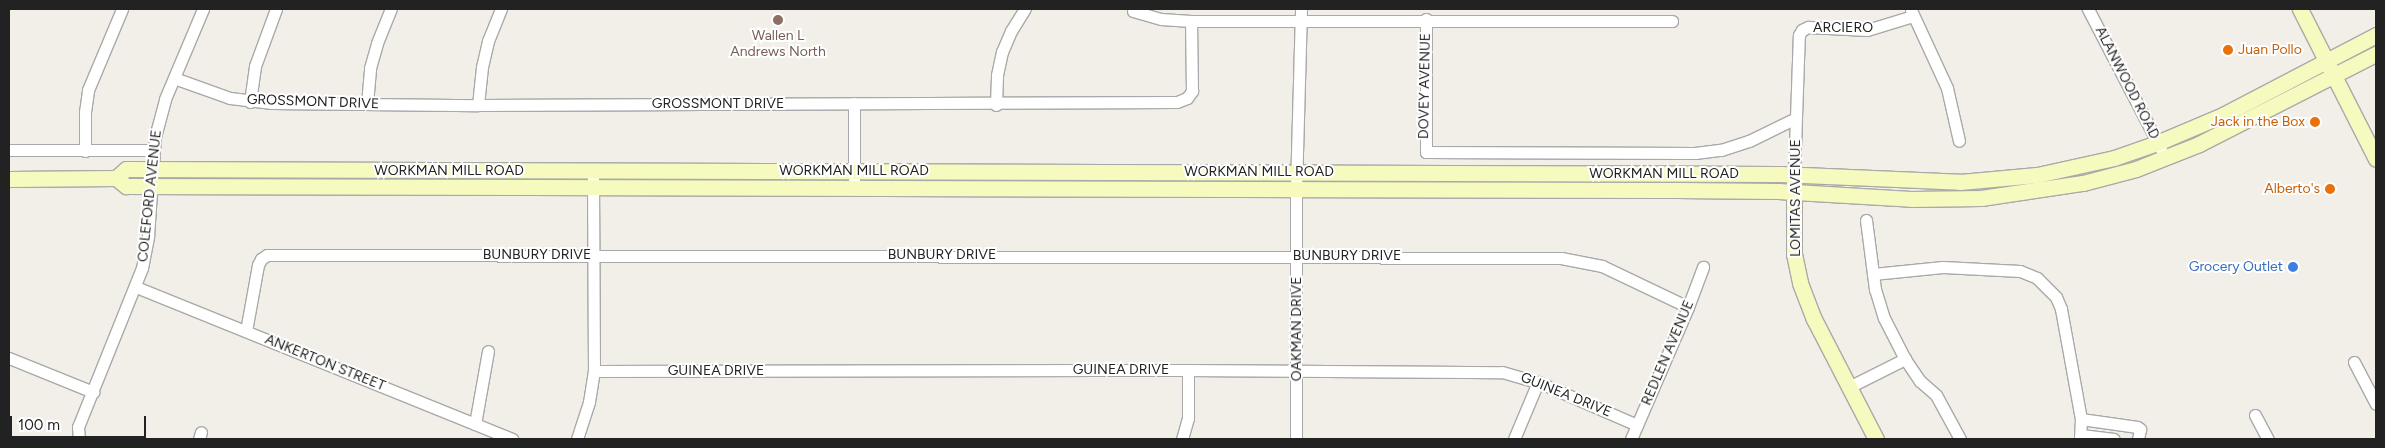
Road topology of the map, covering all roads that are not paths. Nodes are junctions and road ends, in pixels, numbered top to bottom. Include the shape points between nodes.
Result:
1 (122, 9) edge
2 (203, 9) edge
3 (276, 9) edge
4 (391, 9) edge
5 (502, 9) edge
6 (1025, 9) edge
7 (1300, 9) edge
8 (2088, 9) edge
9 (2300, 9) edge
10 (1132, 11) dead end
11 (1912, 12) edge
12 (1426, 20) junction
13 (1192, 21) junction
14 (1300, 21) junction
15 (1672, 21) dead end
16 (1802, 30) joint
17 (2376, 35) edge
18 (2376, 54) edge
19 (2327, 61) junction
20 (2334, 75) junction
21 (174, 78) junction
22 (250, 102) junction
23 (854, 103) junction
24 (367, 104) junction
25 (478, 105) junction
26 (996, 105) junction
27 (1796, 118) junction
28 (1959, 140) dead end
29 (2158, 143) junction
30 (9, 150) edge
31 (153, 150) junction
32 (85, 151) junction
33 (2165, 158) junction
34 (2376, 159) edge
35 (152, 170) junction
36 (593, 171) junction
37 (854, 171) junction
38 (1296, 172) junction
39 (1794, 175) junction
40 (116, 178) junction
41 (9, 179) edge
42 (151, 186) junction
43 (593, 188) junction
44 (854, 189) junction
45 (1296, 189) junction
46 (1793, 192) junction
47 (1866, 220) dead end
48 (593, 254) junction
49 (1297, 256) junction
50 (1703, 267) dead end
51 (1873, 274) junction
52 (136, 287) junction
53 (1688, 307) junction
54 (246, 331) junction
55 (488, 351) dead end
56 (9, 358) edge
57 (1905, 359) junction
58 (2354, 362) dead end
59 (1188, 370) junction
60 (1296, 370) junction
61 (594, 371) junction
62 (1538, 382) junction
63 (1849, 387) junction
64 (93, 392) junction
65 (2376, 404) edge
66 (2255, 415) dead end
67 (2081, 419) junction
68 (475, 424) junction
69 (1637, 425) junction
70 (2080, 437) edge
71 (79, 439) edge
72 (513, 439) edge
73 (577, 439) edge
74 (1182, 439) edge
75 (1296, 439) edge
76 (1514, 439) edge
77 (1631, 439) edge
78 (1876, 439) edge
79 (1960, 439) edge
80 (2114, 439) edge
81 (2138, 439) edge
82 (2268, 439) edge

1 - 32 street via 88,90
2 - 21 street, COLEFORD AVENUE
3 - 22 street via 255,66
4 - 24 street via 370,68
5 - 25 street via 488,41
6 - 26 street via 1002,52
7 - 14 street, OAKMAN DRIVE
8 - 29 street, ALANWOOD ROAD
9 - 19 main road
10 - 13 street
11 - 16 street, ARCIERO via 1868,30 1808,27
11 - 28 street via 1947,88
12 - 14 street
12 - 15 street
12 - 27 street, DOVEY AVENUE via 1426,152 1695,153 1721,150 1749,141
13 - 14 street
13 - 26 street, GROSSMONT DRIVE via 1192,91 1182,100
14 - 38 street, OAKMAN DRIVE
16 - 27 street, LOMITAS AVENUE
17 - 19 main road, WORKMAN MILL ROAD
18 - 20 main road, WORKMAN MILL ROAD
19 - 20 main road
19 - 29 main road, WORKMAN MILL ROAD via 2223,115
20 - 33 main road, WORKMAN MILL ROAD via 2234,128
20 - 34 main road
21 - 22 street, GROSSMONT DRIVE via 211,93
21 - 31 street, COLEFORD AVENUE via 165,99
22 - 24 street, GROSSMONT DRIVE
23 - 25 street, GROSSMONT DRIVE
23 - 26 street, GROSSMONT DRIVE
23 - 37 street
24 - 25 street, GROSSMONT DRIVE
27 - 39 street, LOMITAS AVENUE
29 - 33 street, ALANWOOD ROAD
29 - 39 main road, WORKMAN MILL ROAD via 2078,167 1999,180 1920,182
30 - 32 street
31 - 32 street
31 - 35 street, COLEFORD AVENUE
33 - 46 main road, WORKMAN MILL ROAD via 2083,183 1981,198 1910,199
35 - 36 main road, WORKMAN MILL ROAD
35 - 40 main road, WORKMAN MILL ROAD via 126,169
35 - 42 street, COLEFORD AVENUE
36 - 37 main road, WORKMAN MILL ROAD
36 - 43 street
37 - 38 main road, WORKMAN MILL ROAD
37 - 44 street
38 - 39 main road, WORKMAN MILL ROAD
38 - 45 street, OAKMAN DRIVE
39 - 46 main road, LOMITAS AVENUE
40 - 41 main road, WORKMAN MILL ROAD
40 - 42 main road, WORKMAN MILL ROAD via 126,186
42 - 43 main road, WORKMAN MILL ROAD
42 - 52 street, COLEFORD AVENUE via 148,236
43 - 44 main road, WORKMAN MILL ROAD
43 - 48 street
44 - 45 main road, WORKMAN MILL ROAD
45 - 46 main road, WORKMAN MILL ROAD
45 - 49 street, OAKMAN DRIVE
46 - 63 main road, LOMITAS AVENUE via 1794,254 1800,283 1814,319
47 - 51 street
48 - 49 street, BUNBURY DRIVE
48 - 54 street, BUNBURY DRIVE via 267,255 258,265
48 - 61 street
49 - 53 street, BUNBURY DRIVE via 1561,258 1602,266
49 - 60 street, OAKMAN DRIVE
50 - 53 street, REDLEN AVENUE
51 - 57 street via 1879,305
51 - 67 street via 1943,267 2020,271 2037,278 2056,297 2061,309
52 - 54 street, ANKERTON STREET
52 - 64 street, COLEFORD AVENUE
53 - 69 street, REDLEN AVENUE
54 - 68 street, ANKERTON STREET
55 - 68 street
56 - 64 street
57 - 63 street
57 - 79 street via 1920,381 1936,395
58 - 65 street
59 - 60 street, GUINEA DRIVE
59 - 61 street, GUINEA DRIVE
59 - 74 street via 1188,418
60 - 62 street, GUINEA DRIVE via 1502,372
60 - 75 street, OAKMAN DRIVE
61 - 73 street via 589,402
62 - 69 street, GUINEA DRIVE
62 - 76 street
63 - 78 main road, LOMITAS AVENUE
64 - 71 street, COLEFORD AVENUE via 78,427
66 - 82 street
67 - 70 street
67 - 81 street via 2137,426 2140,429
68 - 72 street, ANKERTON STREET
69 - 77 street, REDLEN AVENUE
70 - 80 street

